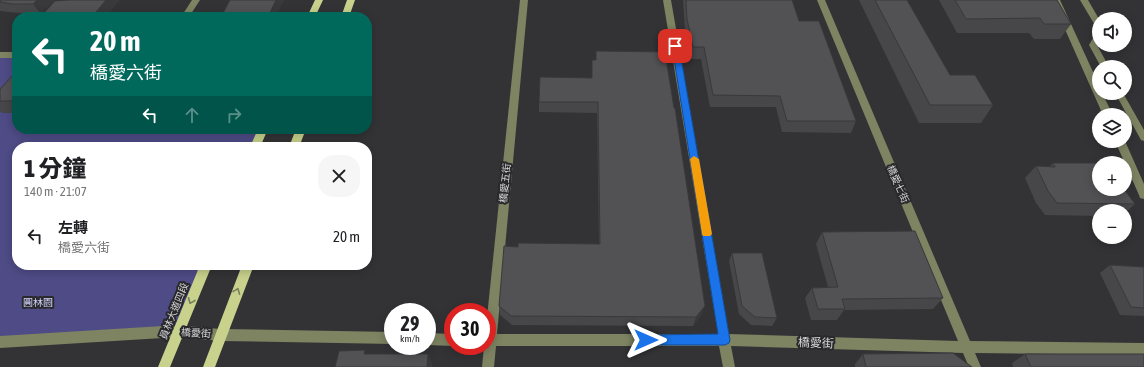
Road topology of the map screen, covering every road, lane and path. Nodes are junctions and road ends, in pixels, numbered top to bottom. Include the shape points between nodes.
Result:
1 (196, 0) edge
2 (319, 0) edge
3 (351, 0) edge
4 (524, 0) edge
5 (668, 0) edge
6 (821, 0) edge
7 (1056, 0) edge
8 (1084, 0) edge
9 (188, 12) edge
10 (313, 12) edge
11 (347, 12) edge
12 (1092, 13) edge
13 (0, 55) edge
14 (12, 55) edge
15 (1123, 100) edge
16 (1105, 108) edge
17 (1144, 138) edge
18 (1123, 148) edge
19 (1144, 195) edge
20 (204, 270) edge
21 (246, 270) edge
22 (492, 303) edge
23 (179, 331) junction
24 (220, 335) junction
25 (384, 338) edge
26 (496, 340) edge
27 (725, 340) junction
28 (0, 342) edge
29 (967, 348) junction
30 (1144, 349) edge
31 (488, 355) edge
32 (164, 367) edge
33 (209, 367) edge
34 (488, 367) edge
35 (729, 367) edge
36 (975, 367) edge

1 - 9 street
2 - 10 main road
3 - 11 main road
4 - 22 street, 橋愛五街
5 - 27 street
6 - 29 street, 橋愛七街
7 - 16 street
8 - 12 street
13 - 14 street
15 - 17 street
18 - 19 street
20 -> 23 main road, 員林大道四段
24 -> 21 main road
23 - 24 street, 橋愛街
23 - 28 street, 橋愛街
23 - 32 main road, 員林大道四段
24 - 25 street, 橋愛街
24 - 33 main road
26 - 27 street, 橋愛街
27 - 29 street, 橋愛街
27 - 35 street
29 - 30 street, 橋愛街
29 - 36 street, 橋愛七街
31 - 34 street, 橋愛五街

